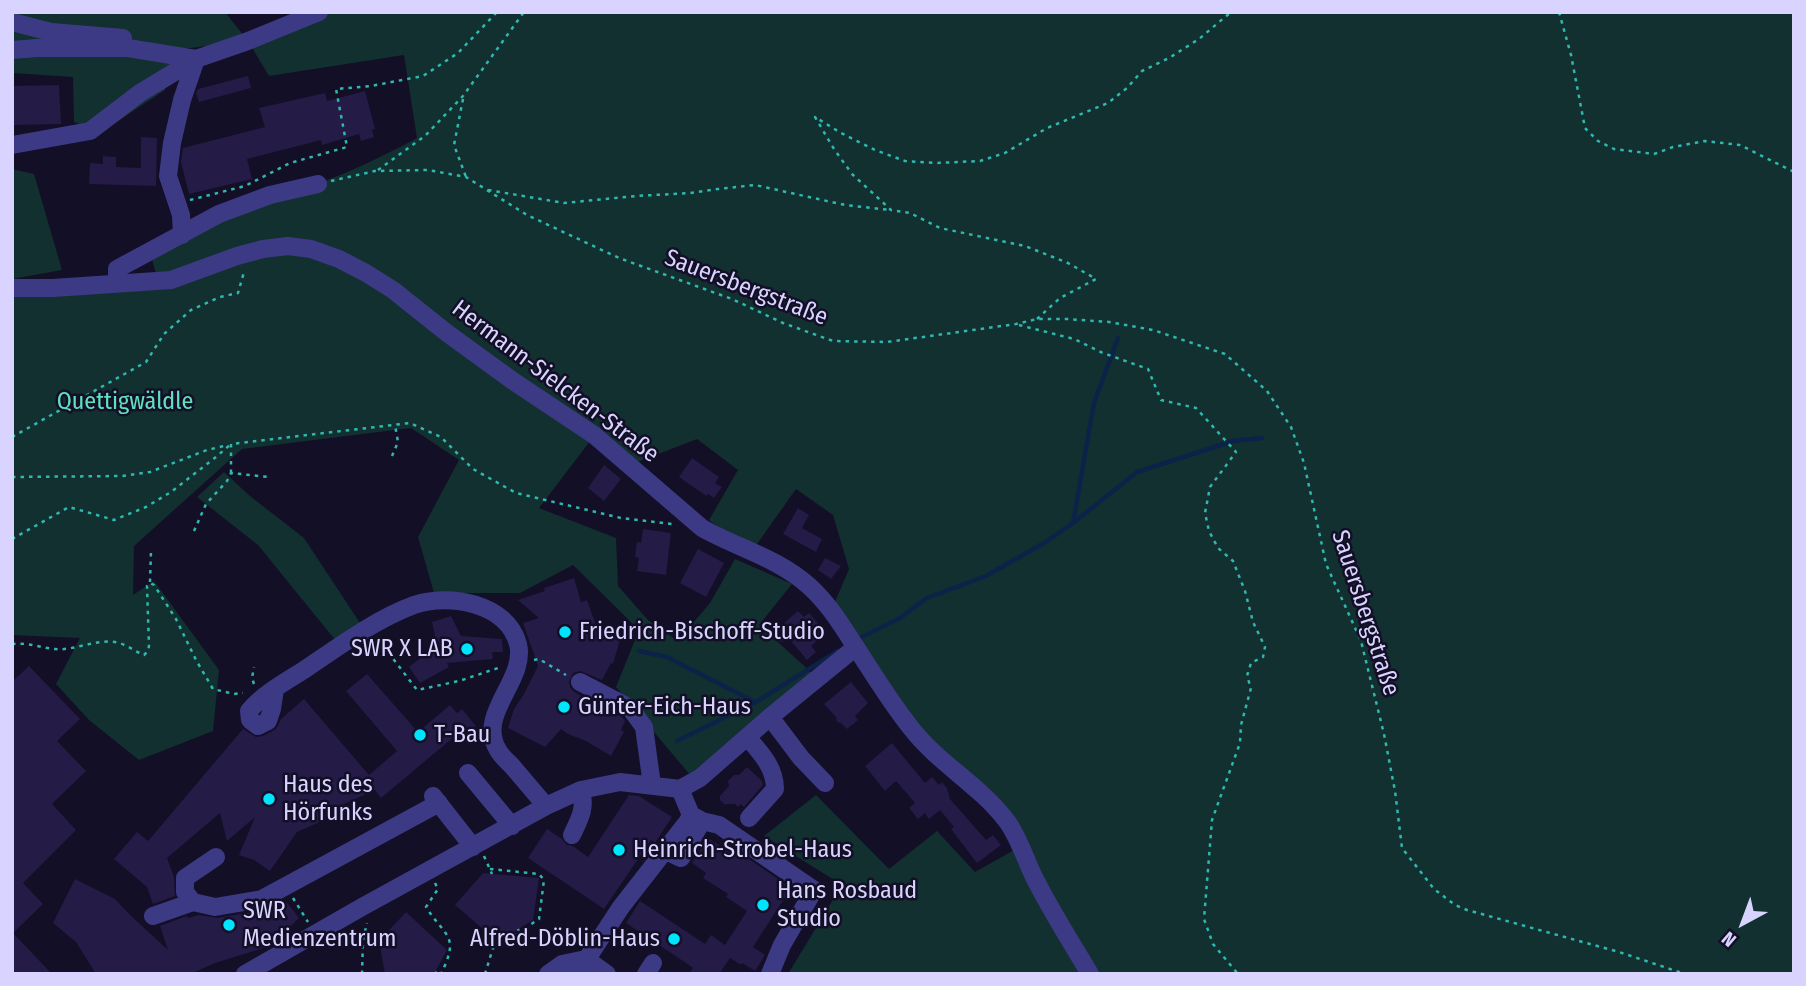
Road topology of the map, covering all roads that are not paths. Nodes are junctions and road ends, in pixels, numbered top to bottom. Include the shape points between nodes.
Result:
1 (318, 12) edge
2 (12, 22) edge
3 (12, 50) edge
4 (196, 59) junction
5 (12, 145) edge
6 (318, 184) road end
7 (182, 235) junction
8 (117, 283) junction
9 (12, 288) edge
10 (853, 643) junction
11 (573, 678) road end
12 (275, 689) dead end
13 (769, 717) junction
14 (747, 737) junction
15 (468, 773) dead end
16 (825, 783) dead end
17 (652, 785) junction
18 (680, 789) junction
19 (581, 790) junction
20 (546, 806) junction
21 (696, 818) junction
22 (750, 818) dead end
23 (512, 826) junction
24 (572, 835) dead end
25 (473, 847) junction
26 (216, 857) dead end
27 (193, 902) junction
28 (153, 916) dead end
29 (581, 967) edge
30 (246, 974) edge
31 (548, 974) edge
32 (607, 974) edge
33 (770, 974) edge
34 (1090, 974) edge

1 - 4 street
2 - 4 street via 51,32 123,37 182,49
3 - 4 street via 128,48
4 - 5 street via 90,131
4 - 7 street via 182,100 168,176 181,215
6 - 7 street via 219,214
7 - 8 street via 117,269
8 - 9 street, Hermann-Sielcken-Straße
8 - 10 street, Hermann-Sielcken-Straße via 171,280 237,256 288,246 339,259 393,290 513,381 594,435 702,528 776,563 808,585 832,609
10 - 13 street
10 - 34 street, Hermann-Sielcken-Straße via 911,728 1007,822
11 - 17 street via 630,708 644,727
12 - 20 street via 415,605 461,600 489,610 509,626 523,661 493,721 493,735 498,749
13 - 14 street
13 - 16 street
14 - 18 street via 700,778
14 - 22 street via 765,758 775,783
15 - 23 street
17 - 18 street
17 - 19 street via 620,782
18 - 21 street
19 - 20 street
19 - 24 street via 582,815
20 - 23 street
21 - 29 street via 688,821 621,907
21 - 33 street via 719,825 814,890
23 - 25 street
25 - 27 street via 436,799 262,899 215,907
25 - 30 street
26 - 27 street via 185,878 185,892
27 - 28 street
29 - 31 street via 562,964
29 - 32 street

